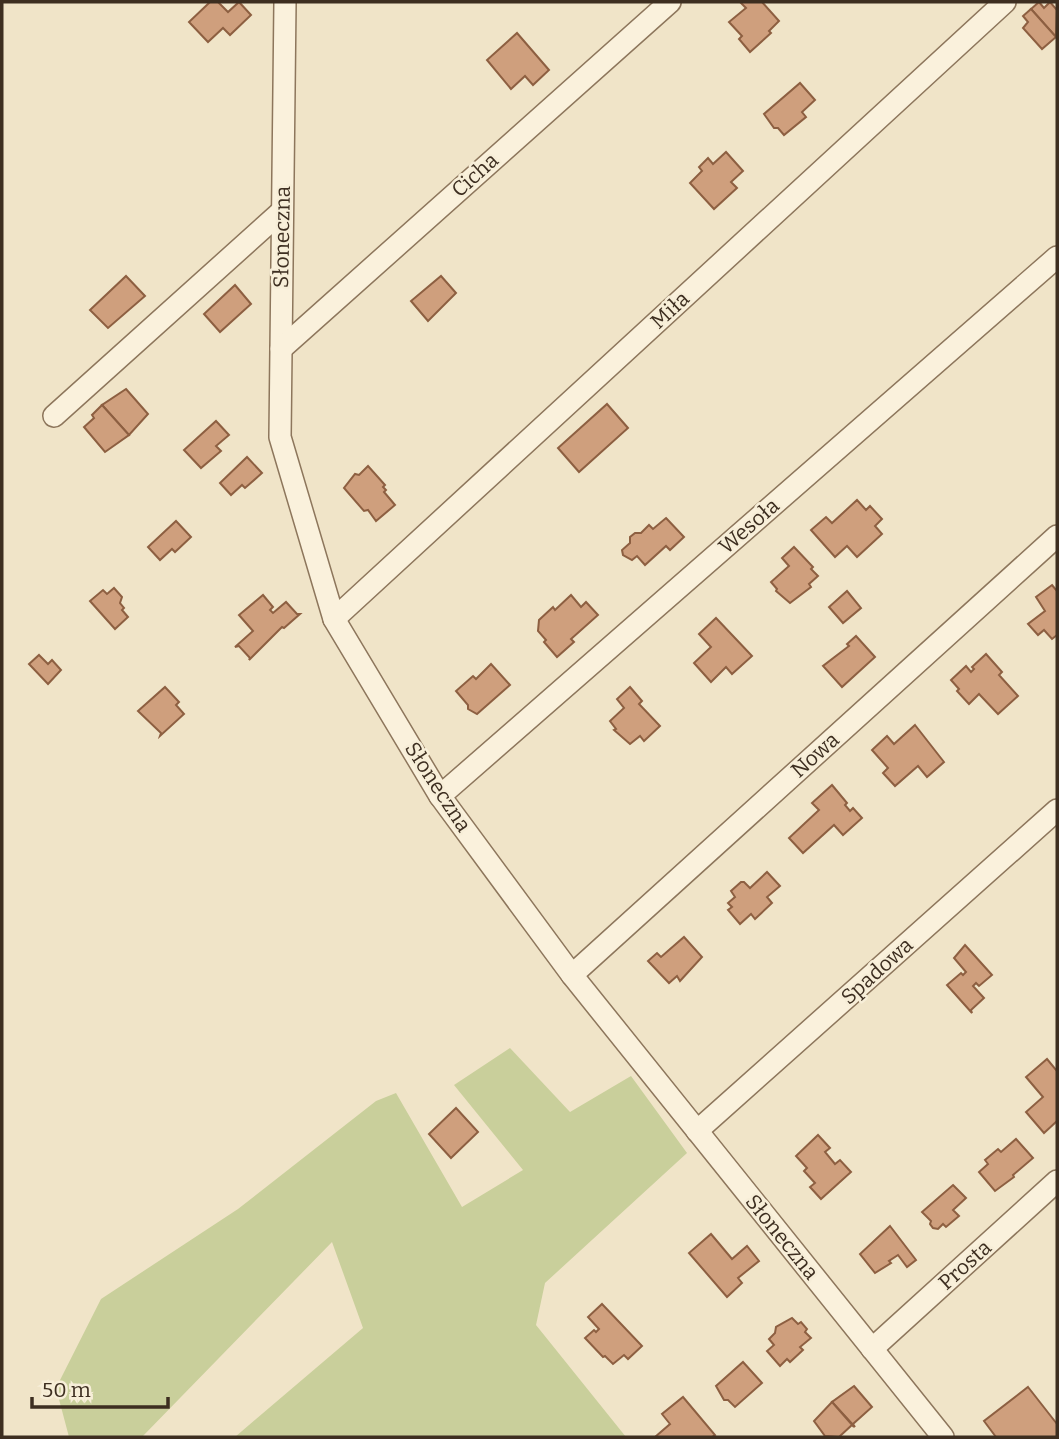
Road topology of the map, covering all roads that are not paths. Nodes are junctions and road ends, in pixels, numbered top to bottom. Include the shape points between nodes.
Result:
1 (285, 2) edge
2 (670, 2) edge
3 (1005, 2) edge
4 (282, 211) junction
5 (1057, 257) edge
6 (281, 349) junction
7 (54, 416) dead end
8 (1057, 536) edge
9 (334, 619) junction
10 (440, 796) junction
11 (1057, 810) edge
12 (572, 975) junction
13 (698, 1131) junction
14 (1057, 1181) edge
15 (872, 1349) junction
16 (943, 1437) edge

1 - 4 street, Słoneczna
2 - 6 street, Cicha
3 - 9 street, Miła
4 - 6 street, Słoneczna
4 - 7 street
5 - 10 street, Wesoła
6 - 9 street, Słoneczna via 280,437
8 - 12 street, Nowa
9 - 10 street, Słoneczna
10 - 12 street, Słoneczna
11 - 13 street, Spadowa
12 - 13 street, Słoneczna
13 - 15 street, Słoneczna
14 - 15 street, Prosta
15 - 16 street, Słoneczna

